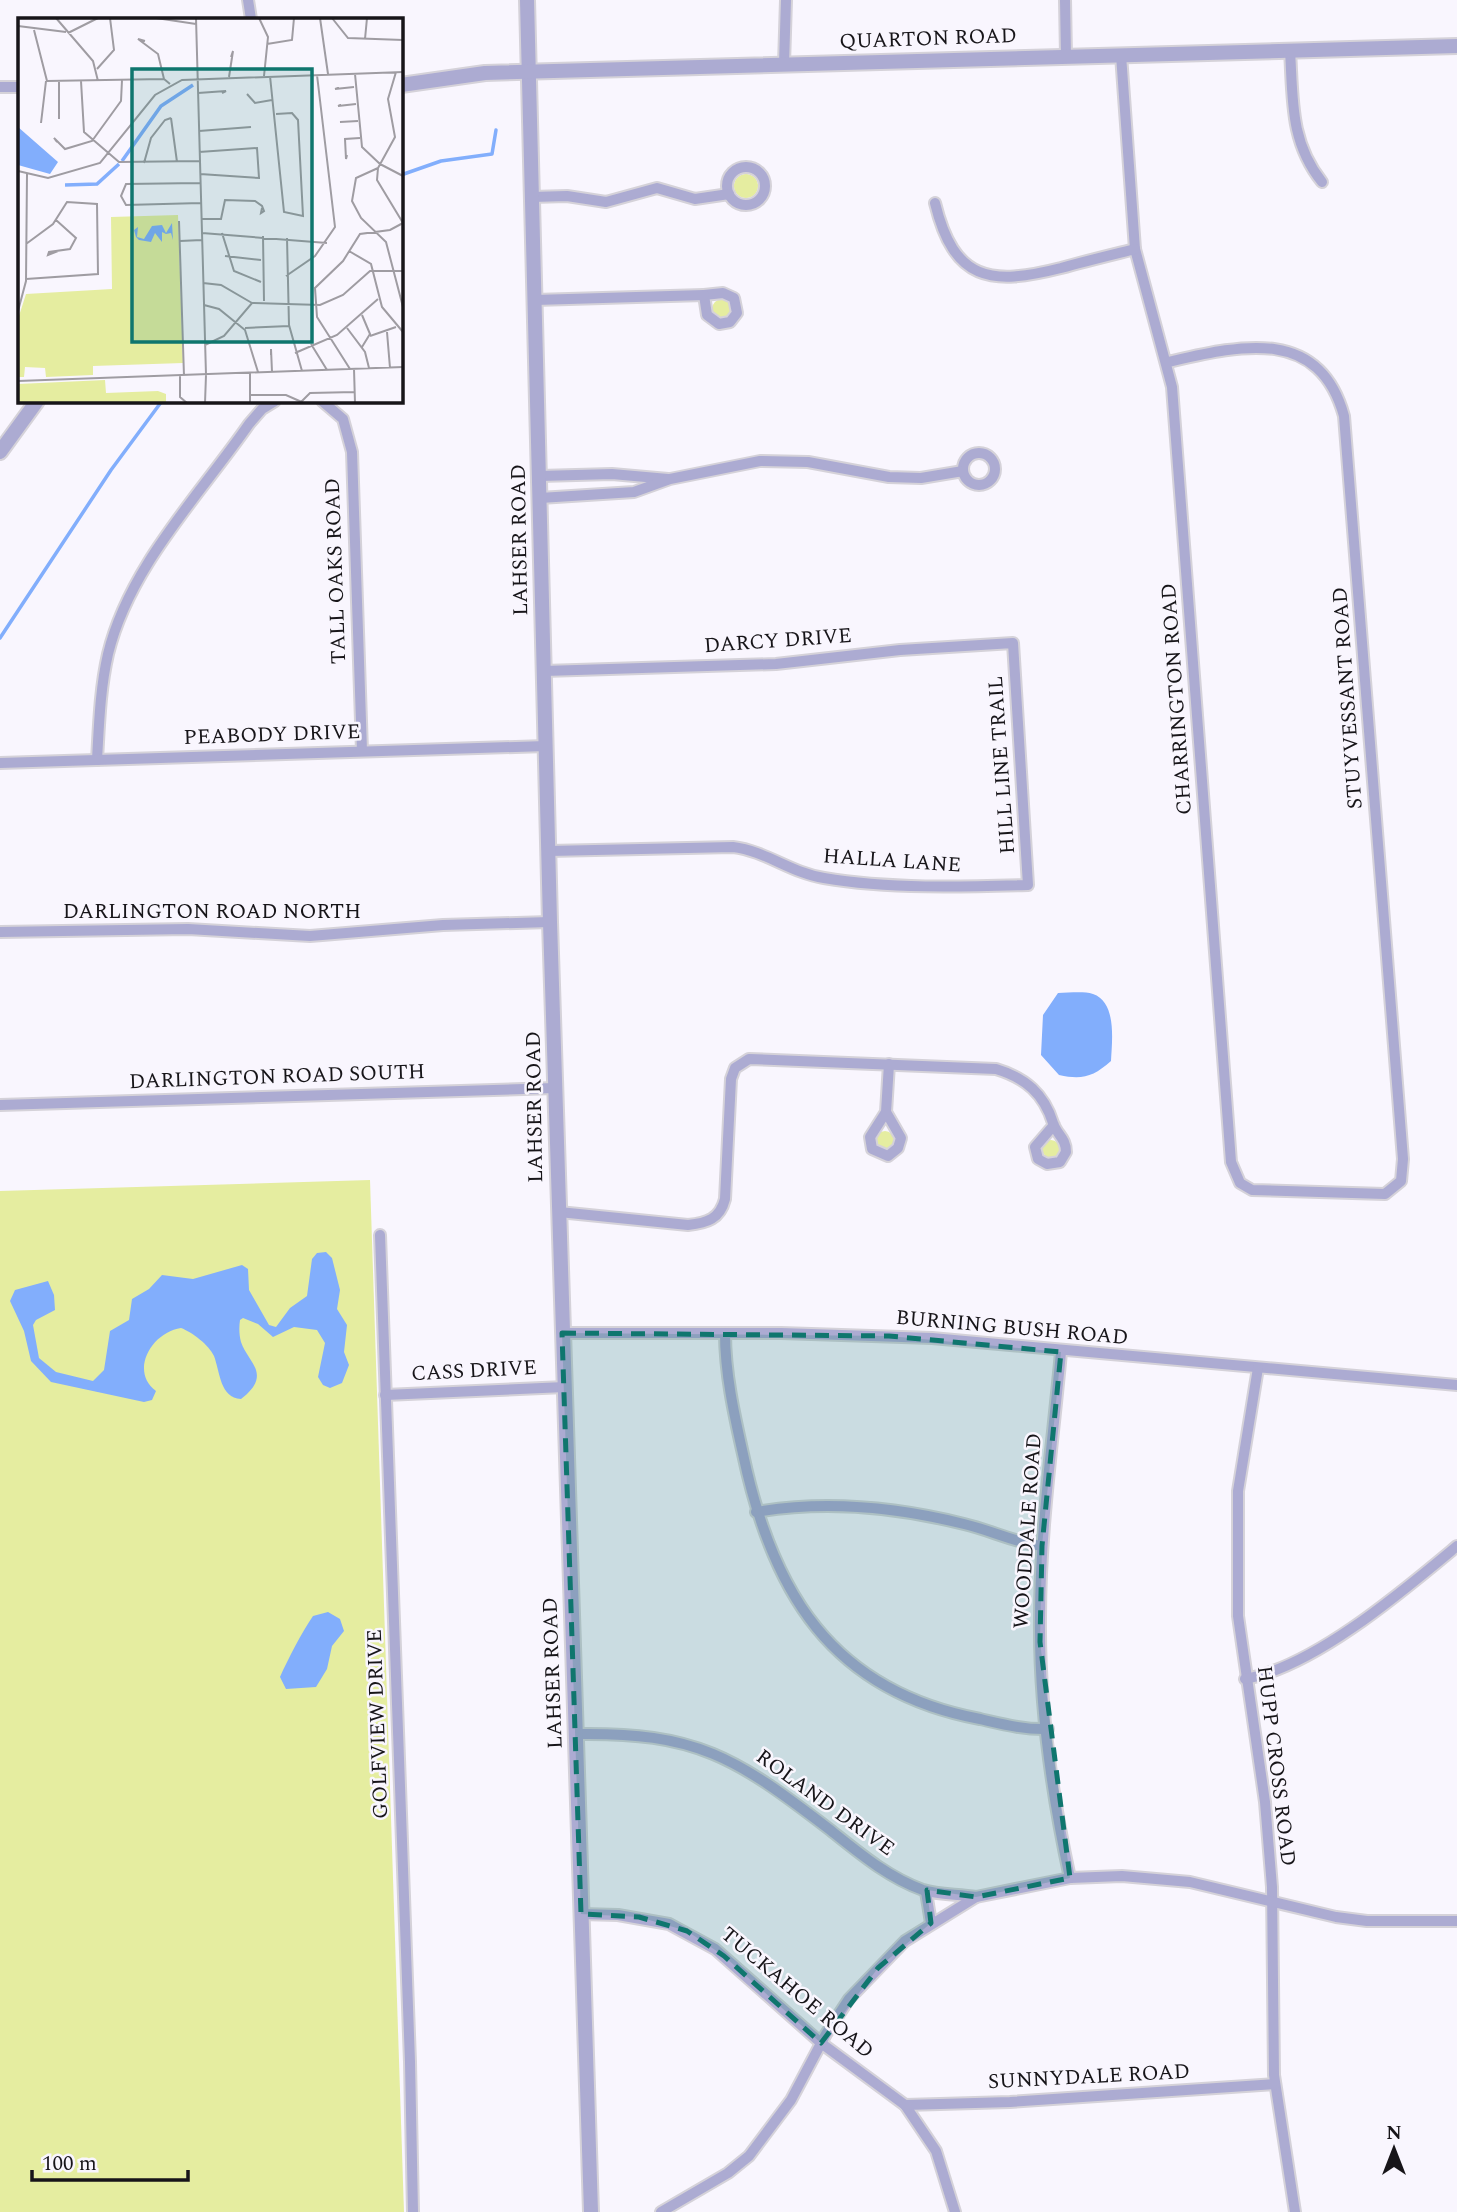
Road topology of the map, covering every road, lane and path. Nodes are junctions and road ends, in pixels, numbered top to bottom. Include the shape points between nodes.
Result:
1 (248, 0) edge
2 (527, 0) edge
3 (786, 0) edge
4 (1065, 0) edge
5 (251, 18) edge
6 (1457, 46) edge
7 (1290, 50) junction
8 (1121, 55) junction
9 (1066, 56) junction
10 (784, 64) junction
11 (528, 71) junction
12 (402, 85) edge
13 (18, 87) edge
14 (0, 88) edge
15 (1322, 182) dead end
16 (729, 194) dead end
17 (532, 197) junction
18 (935, 203) dead end
19 (1135, 249) junction
20 (704, 295) dead end
21 (535, 300) junction
22 (1168, 362) junction
23 (36, 402) edge
24 (273, 402) edge
25 (323, 402) edge
26 (0, 452) edge
27 (962, 471) dead end
28 (540, 476) junction
29 (670, 480) junction
30 (540, 498) junction
31 (1013, 643) joint
32 (544, 671) junction
33 (546, 746) junction
34 (362, 751) junction
35 (97, 760) junction
36 (0, 763) edge
37 (549, 851) junction
38 (1028, 885) joint
39 (550, 922) junction
40 (0, 932) edge
41 (889, 1064) junction
42 (555, 1088) junction
43 (0, 1105) edge
44 (886, 1112) dead end
45 (1054, 1125) dead end
46 (1396, 1187) joint
47 (559, 1212) junction
48 (380, 1235) dead end
49 (562, 1333) junction
50 (725, 1333) junction
51 (1061, 1352) junction
52 (1258, 1368) junction
53 (1457, 1385) edge
54 (565, 1387) junction
55 (386, 1395) junction
56 (756, 1513) junction
57 (1042, 1546) junction
58 (1457, 1546) edge
59 (1245, 1679) junction
60 (1048, 1729) junction
61 (576, 1734) junction
62 (1070, 1878) junction
63 (926, 1892) junction
64 (976, 1897) junction
65 (1272, 1902) junction
66 (582, 1914) junction
67 (1457, 1921) edge
68 (931, 1923) junction
69 (821, 2043) junction
70 (1275, 2084) junction
71 (905, 2105) junction
72 (412, 2212) edge
73 (591, 2212) edge
74 (660, 2212) edge
75 (955, 2212) edge
76 (1295, 2212) edge

1 - 5 street
2 - 11 street, LAHSER ROAD
3 - 10 street
4 - 9 street
6 - 7 street, QUARTON ROAD
7 - 8 street, QUARTON ROAD
7 - 15 street via 1298,137 1306,162
8 - 9 street, QUARTON ROAD
8 - 19 street, CHARRINGTON ROAD
9 - 10 street, QUARTON ROAD
10 - 11 street, QUARTON ROAD
11 - 12 street, QUARTON ROAD via 461,74
11 - 17 street, LAHSER ROAD
13 - 14 street
16 - 17 street via 695,200 657,188 606,202
17 - 21 street, LAHSER ROAD
18 - 19 street via 942,231 954,252 993,277 1026,277
19 - 22 street, CHARRINGTON ROAD
20 - 21 street
21 - 28 street, LAHSER ROAD
22 - 46 street, CHARRINGTON ROAD via 1231,1162 1240,1183 1252,1190 1374,1195
22 - 46 street, STUYVESSANT ROAD via 1258,347 1293,352 1321,372 1345,416 1403,1158 1403,1174
23 - 26 street
24 - 35 street via 249,424 162,545 127,603 103,679
25 - 34 street, TALL OAKS ROAD via 343,419 352,452
27 - 29 street via 921,478 889,477 820,463 768,461
28 - 29 street via 612,474
28 - 30 street, LAHSER ROAD
29 - 30 street via 634,492
30 - 32 street, LAHSER ROAD
31 - 32 street, DARCY DRIVE via 776,664
31 - 38 street, HILL LINE TRAIL
32 - 33 street, LAHSER ROAD
33 - 34 street, PEABODY DRIVE
33 - 37 street, LAHSER ROAD
34 - 35 street, PEABODY DRIVE
35 - 36 street, PEABODY DRIVE
37 - 38 street, HALLA LANE via 733,847 755,850 822,878
37 - 39 street, LAHSER ROAD
39 - 40 street, DARLINGTON ROAD NORTH via 443,925 331,936 163,929
39 - 42 street, LAHSER ROAD
41 - 44 street
41 - 45 street via 982,1067 1007,1073 1036,1090 1050,1109
41 - 47 street via 757,1058 740,1062 730,1087 725,1199 722,1210 710,1221 672,1224
42 - 43 street, DARLINGTON ROAD SOUTH
42 - 47 street, LAHSER ROAD
47 - 49 street, LAHSER ROAD
48 - 55 street, GOLFVIEW DRIVE
49 - 50 street, BURNING BUSH ROAD
49 - 54 street, LAHSER ROAD
50 - 51 street, BURNING BUSH ROAD via 900,1336
50 - 56 street via 736,1420
51 - 52 street, BURNING BUSH ROAD
51 - 57 street, WOODDALE ROAD
52 - 53 street, BURNING BUSH ROAD
52 - 59 street, HUPP CROSS ROAD via 1238,1503 1238,1616
54 - 55 street, CASS DRIVE
54 - 61 street, LAHSER ROAD
55 - 72 street, GOLFVIEW DRIVE
56 - 57 street via 818,1506 890,1510 967,1524
56 - 60 street via 779,1573 797,1602 824,1636 860,1669 936,1710
57 - 60 street, WOODDALE ROAD via 1040,1642
58 - 59 street via 1334,1638 1275,1673
59 - 65 street, HUPP CROSS ROAD via 1265,1802
60 - 62 street, WOODDALE ROAD
61 - 63 street, ROLAND DRIVE via 654,1736 720,1755 781,1792 882,1870
61 - 66 street, LAHSER ROAD
62 - 64 street
62 - 65 street via 1165,1878
63 - 64 street, ROLAND DRIVE
63 - 68 street
64 - 68 street
65 - 67 street via 1367,1922
65 - 70 street, HUPP CROSS ROAD
66 - 69 street, TUCKAHOE ROAD via 639,1917 687,1931 724,1956
66 - 73 street, LAHSER ROAD
68 - 69 street via 905,1941 849,1999
69 - 71 street, TUCKAHOE ROAD
69 - 74 street via 791,2101 761,2143 728,2173
70 - 71 street, SUNNYDALE ROAD
70 - 76 street, HUPP CROSS ROAD
71 - 75 street, TUCKAHOE ROAD via 936,2151

